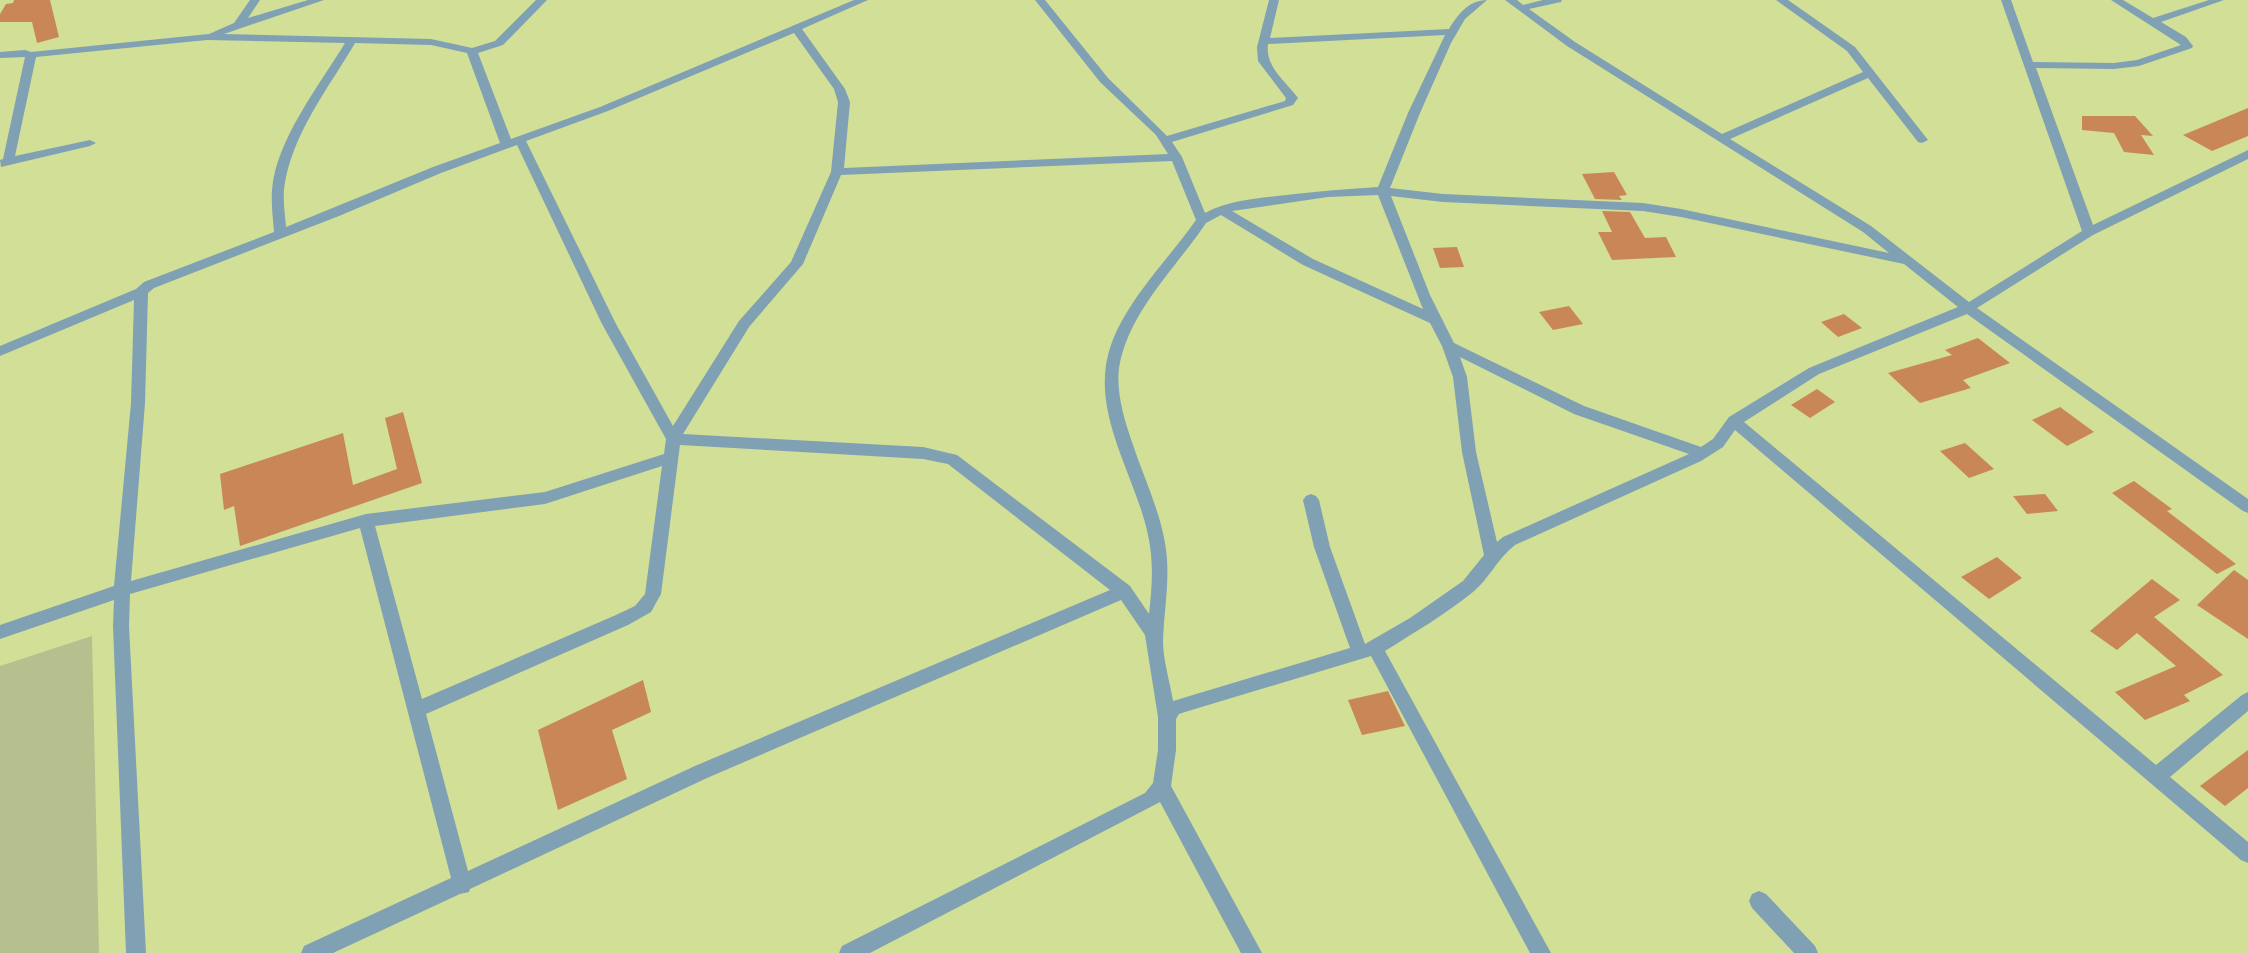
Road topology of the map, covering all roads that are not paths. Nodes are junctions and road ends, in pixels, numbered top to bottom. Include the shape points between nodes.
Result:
1 (255, 0) edge
2 (319, 0) edge
3 (542, 0) edge
4 (863, 0) edge
5 (1040, 0) edge
6 (1274, 0) edge
7 (1482, 0) edge
8 (1510, 0) edge
9 (1557, 0) edge
10 (1781, 0) edge
11 (2006, 0) edge
12 (2116, 0) edge
13 (2219, 0) edge
14 (1522, 8) junction
15 (2153, 22) junction
16 (238, 25) junction
17 (796, 28) junction
18 (1452, 32) junction
19 (206, 38) junction
20 (1265, 41) junction
21 (351, 42) junction
22 (472, 51) junction
23 (0, 55) edge
24 (29, 55) junction
25 (2030, 64) junction
26 (1870, 73) junction
27 (1722, 138) junction
28 (1165, 140) junction
29 (1922, 140) dead end
30 (514, 142) junction
31 (90, 143) dead end
32 (2248, 154) edge
33 (1176, 157) junction
34 (4, 162) edge
35 (836, 172) junction
36 (1383, 191) junction
37 (1222, 210) junction
38 (1202, 220) junction
39 (2088, 232) junction
40 (280, 233) junction
41 (1904, 260) junction
42 (141, 292) junction
43 (1968, 308) junction
44 (1434, 320) junction
45 (1449, 346) junction
46 (0, 351) edge
47 (1734, 421) junction
48 (673, 439) junction
49 (1702, 453) junction
50 (671, 457) junction
51 (1311, 500) dead end
52 (2248, 507) edge
53 (366, 520) junction
54 (1492, 556) junction
55 (122, 590) junction
56 (1124, 591) junction
57 (0, 632) edge
58 (1155, 641) junction
59 (1367, 650) junction
60 (2248, 700) edge
61 (414, 710) junction
62 (1167, 717) junction
63 (2156, 777) junction
64 (1162, 787) junction
65 (2248, 854) edge
66 (462, 885) junction
67 (1759, 901) dead end
68 (877, 946) edge
69 (136, 953) edge
70 (311, 953) edge
71 (848, 953) edge
72 (1252, 953) edge
73 (1540, 953) edge
74 (1808, 953) edge

1 - 16 street
2 - 16 street
3 - 22 street via 499,43
4 - 17 street
5 - 28 street via 1104,80
6 - 20 street
7 - 18 street via 1461,17
8 - 14 street
9 - 14 street
10 - 26 street via 1851,50
11 - 25 street
12 - 15 street
13 - 15 street
14 - 27 street via 1571,44
15 - 25 street via 2188,46 2139,62 2114,66
16 - 19 street
17 - 30 street via 604,109
17 - 35 street via 839,89 844,102 842,147
18 - 20 street
18 - 36 street via 1414,113
19 - 21 street
19 - 24 street
20 - 28 street via 1263,62 1292,98 1289,103
21 - 22 street via 431,42
21 - 40 street via 285,156 278,190
22 - 30 street
23 - 24 street
24 - 34 street
25 - 39 street
26 - 27 street
26 - 29 street
27 - 41 street via 1839,210
28 - 33 street
30 - 40 street
30 - 48 street
31 - 34 street
32 - 39 street
33 - 35 street
33 - 38 street
35 - 48 street via 797,264 744,324
36 - 37 street via 1328,192
36 - 41 street via 1443,198 1643,207
36 - 44 street
37 - 38 street
37 - 44 street via 1308,262
38 - 58 street via 1141,303 1117,346 1112,374 1115,409 1152,518 1160,558
39 - 43 street
40 - 42 street via 149,285
41 - 43 street
42 - 46 street
42 - 55 street via 138,403
43 - 47 street via 1814,371
43 - 52 street
44 - 45 street
45 - 49 street via 1579,410
45 - 54 street via 1460,377 1469,452
47 - 49 street via 1718,443
47 - 63 street
48 - 50 street
48 - 56 street via 923,453 952,459
49 - 54 street via 1509,541
50 - 53 street via 545,498
50 - 61 street via 653,594 644,610
51 - 59 street via 1322,547
53 - 55 street
53 - 61 street
54 - 59 street via 1470,586 1416,624
55 - 57 street
55 - 69 street
56 - 58 street via 1153,633
56 - 66 street via 701,772
58 - 62 street
59 - 62 street via 1183,705 1173,709
59 - 73 street
60 - 63 street
61 - 66 street
62 - 64 street
63 - 65 street
64 - 68 street via 1151,799
64 - 72 street
66 - 70 street
67 - 74 street
68 - 71 street

